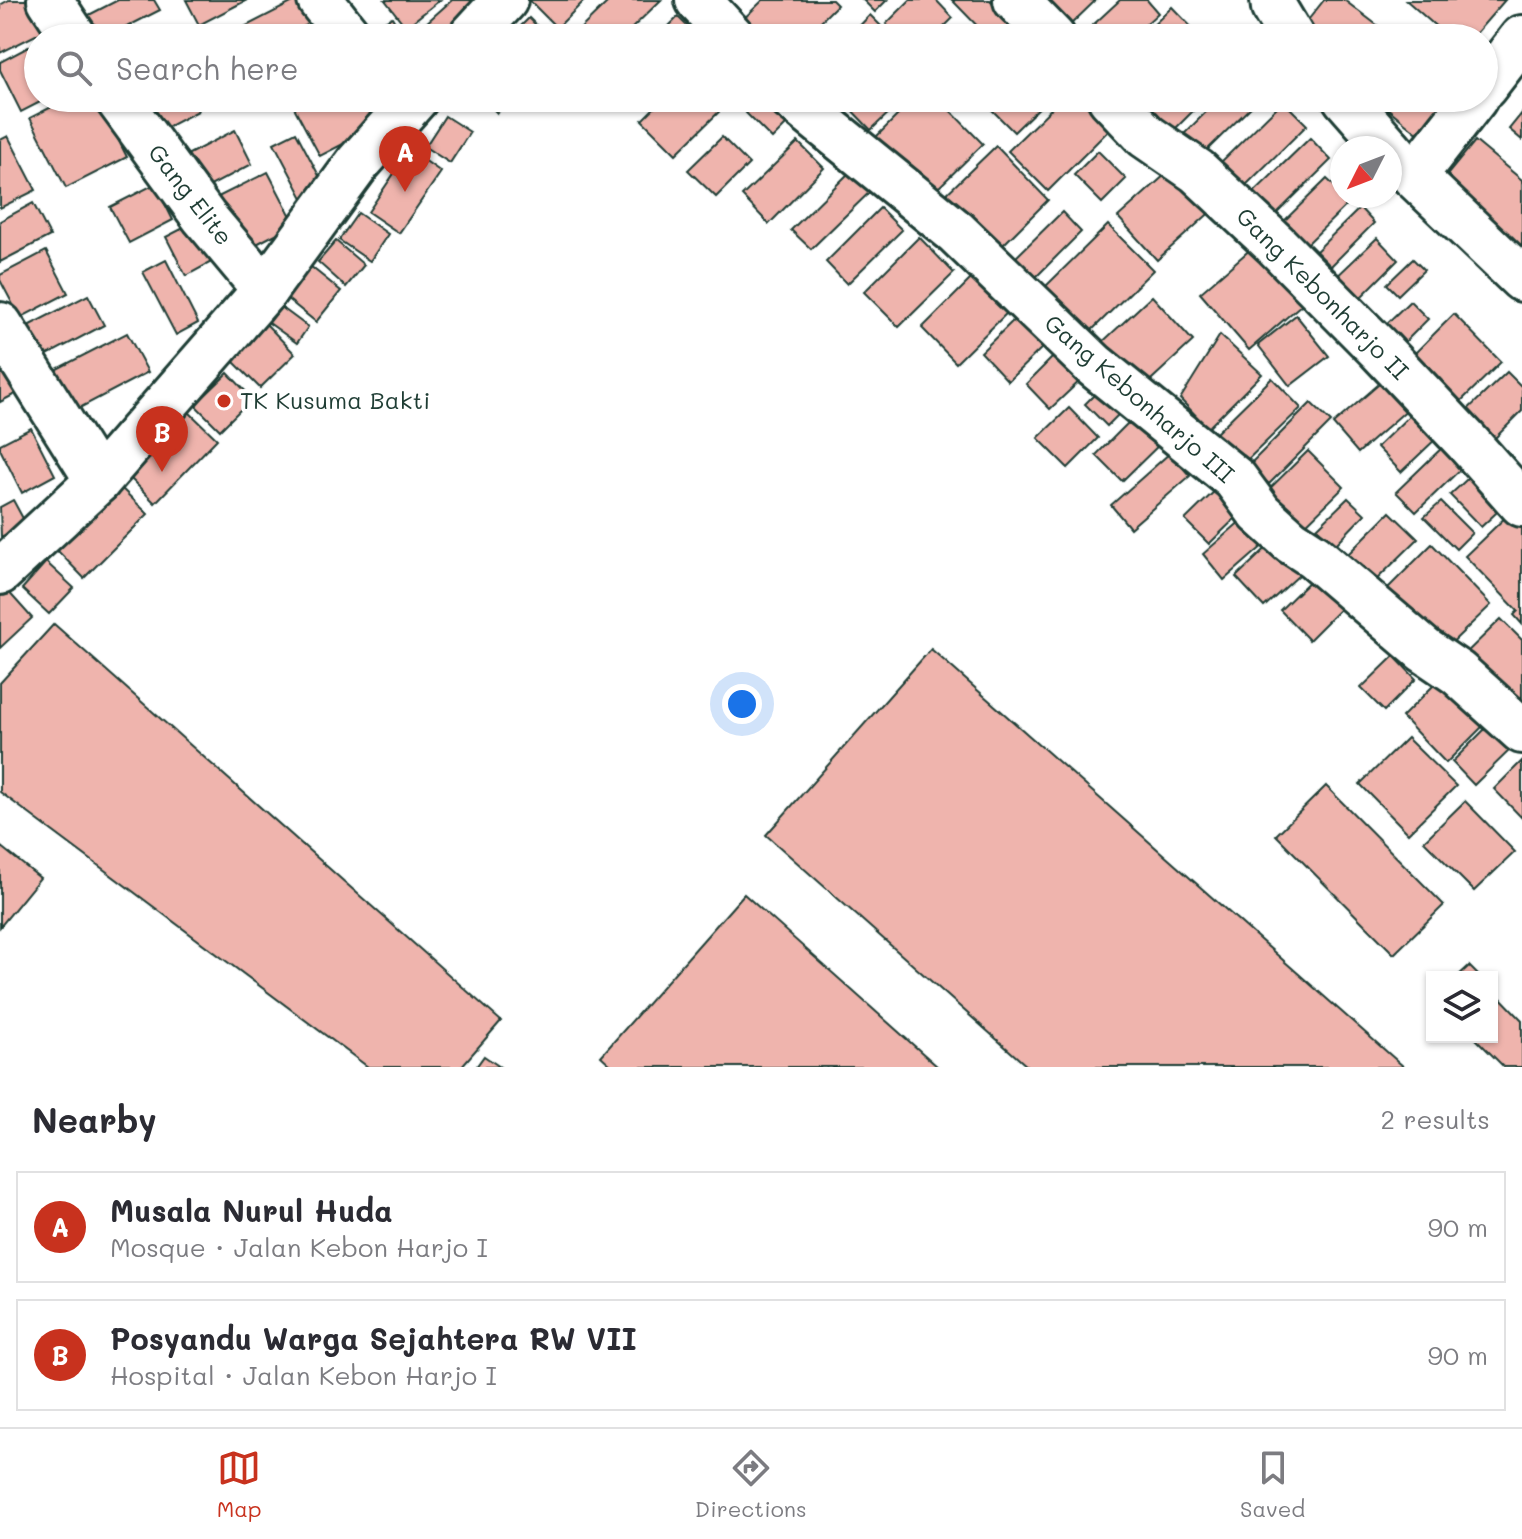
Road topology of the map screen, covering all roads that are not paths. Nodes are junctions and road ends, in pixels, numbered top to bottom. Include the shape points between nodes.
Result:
1 (50, 0) edge
2 (320, 0) edge
3 (505, 0) edge
4 (698, 0) edge
5 (1016, 0) edge
6 (1273, 0) edge
7 (66, 24) edge
8 (339, 24) edge
9 (483, 24) edge
10 (720, 24) edge
11 (1039, 24) edge
12 (1284, 24) edge
13 (1522, 38) edge
14 (1498, 69) edge
15 (127, 112) edge
16 (398, 112) edge
17 (808, 112) edge
18 (1123, 112) edge
19 (1358, 112) edge
20 (1457, 112) edge
21 (1379, 136) edge
22 (1402, 154) edge
23 (1402, 161) edge
24 (1522, 279) edge
25 (265, 290) junction
26 (0, 325) edge
27 (98, 481) junction
28 (1522, 504) edge
29 (0, 572) edge
30 (1522, 731) edge

1 - 7 street
2 - 8 street
3 - 9 street
4 - 10 street
5 - 11 street
6 - 12 street
13 - 14 street
15 - 25 street, Gang Elite
16 - 25 street
17 - 30 street, Gang Kebonharjo III via 956,232 1094,365 1235,479 1260,513 1291,541 1458,673
18 - 28 street, Gang Kebonharjo II via 1275,244
19 - 21 street
20 - 22 street
23 - 24 street
25 - 27 street
26 - 27 street
27 - 29 street

